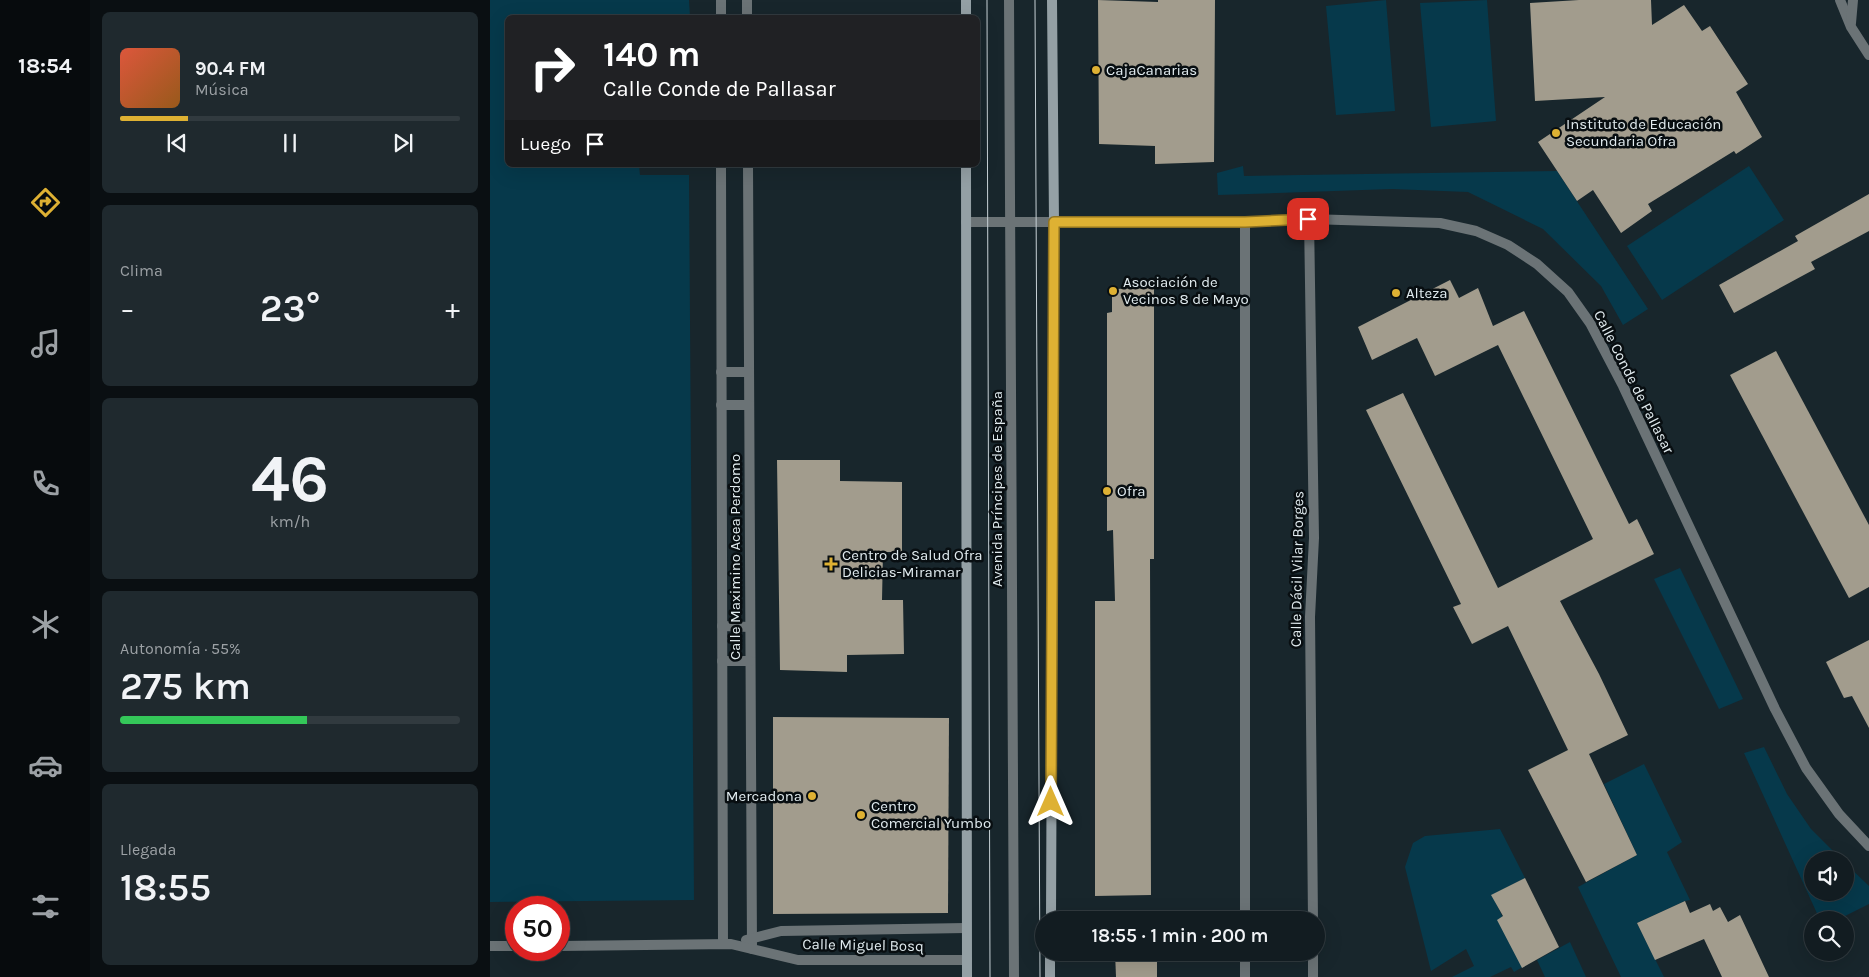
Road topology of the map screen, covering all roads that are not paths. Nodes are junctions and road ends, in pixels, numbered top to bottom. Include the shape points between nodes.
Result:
1 (721, 0) edge
2 (747, 0) edge
3 (966, 0) edge
4 (1009, 0) edge
5 (1052, 0) edge
6 (1840, 0) edge
7 (1853, 0) edge
8 (721, 15) edge
9 (747, 15) edge
10 (966, 15) edge
11 (1851, 27) junction
12 (1869, 55) edge
13 (721, 167) edge
14 (748, 167) edge
15 (966, 167) edge
16 (1308, 219) junction
17 (966, 222) junction
18 (1010, 222) junction
19 (1054, 222) junction
20 (1245, 222) junction
21 (721, 372) junction
22 (749, 372) junction
23 (721, 405) junction
24 (749, 405) junction
25 (722, 626) junction
26 (750, 627) junction
27 (722, 661) junction
28 (750, 661) junction
29 (1869, 846) edge
30 (1051, 911) edge
31 (1245, 911) edge
32 (1313, 911) edge
33 (966, 928) junction
34 (752, 943) junction
35 (727, 944) junction
36 (490, 946) edge
37 (505, 946) edge
38 (570, 946) edge
39 (967, 960) junction
40 (1050, 961) edge
41 (1245, 961) edge
42 (1313, 961) edge
43 (967, 977) edge
44 (1014, 977) edge
45 (1050, 977) edge
46 (1244, 977) edge
47 (1313, 977) edge

1 - 8 street
2 - 9 street
3 - 10 main road
4 - 18 street, Avenida Príncipes de España
5 - 19 main road
6 - 11 street
7 - 11 street
11 - 12 street
13 - 21 street, Calle Maximino Acea Perdomo
14 - 22 street, Calle Maximino Acea Perdomo
15 - 17 main road, Avenida Príncipes de España
16 - 20 street, Calle Conde de Pallasar
16 - 29 street, Calle Conde de Pallasar via 1440,223 1476,231 1508,245 1537,264 1568,292 1590,323 1623,386 1806,768
16 - 32 street, Calle Dácil Vilar Borges via 1314,538 1310,617
17 - 18 street, Calle Conde de Pallasar
17 - 33 main road, Avenida Príncipes de España
18 - 19 street, Calle Conde de Pallasar
18 - 44 street, Avenida Príncipes de España
19 - 20 street, Calle Conde de Pallasar
19 - 30 main road
20 - 31 street
21 - 22 street
21 - 23 street, Calle Maximino Acea Perdomo
22 - 24 street, Calle Maximino Acea Perdomo
23 - 24 street
23 - 25 street, Calle Maximino Acea Perdomo
24 - 26 street, Calle Maximino Acea Perdomo
25 - 26 street
25 - 27 street, Calle Maximino Acea Perdomo
26 - 28 street, Calle Maximino Acea Perdomo
27 - 28 street
27 - 35 street, Calle Maximino Acea Perdomo
28 - 34 street, Calle Maximino Acea Perdomo
33 - 34 street, Calle Miguel Bosq via 780,931
33 - 39 main road, Avenida Príncipes de España
34 - 35 street, Calle Miguel Bosq
34 - 39 street, Calle Miguel Bosq via 798,960
35 - 38 street, Calle Miguel Bosq
36 - 37 street
39 - 43 main road, Avenida Príncipes de España
40 - 45 main road
41 - 46 street
42 - 47 street

